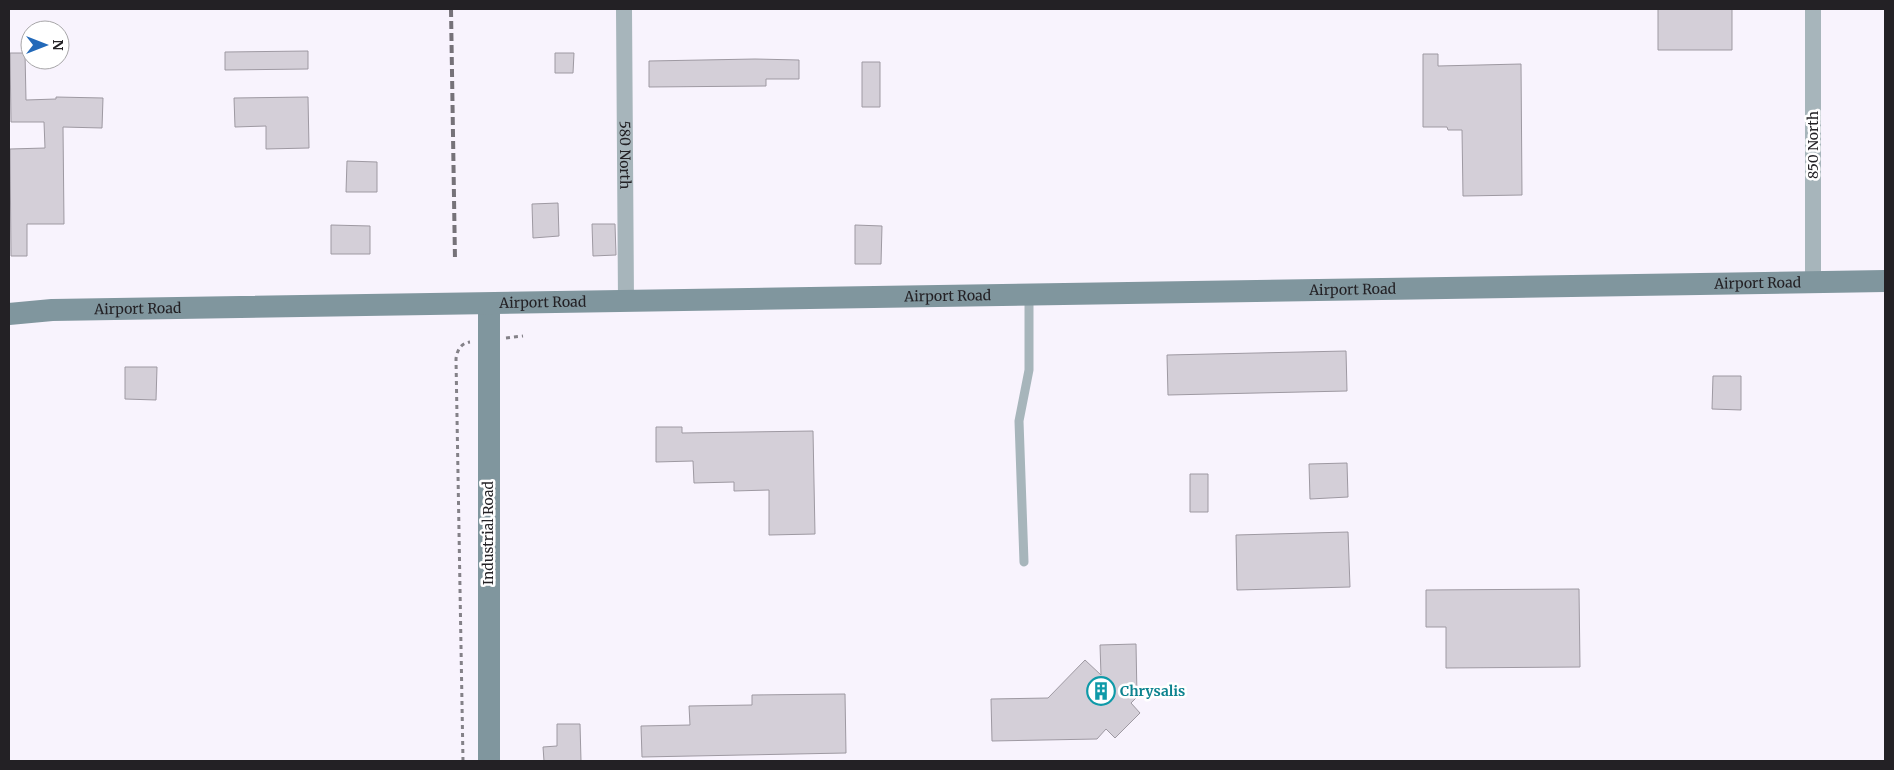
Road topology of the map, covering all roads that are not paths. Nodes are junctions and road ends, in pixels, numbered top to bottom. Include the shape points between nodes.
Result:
1 (624, 9) edge
2 (1813, 9) edge
3 (1885, 281) edge
4 (1813, 282) junction
5 (1029, 295) junction
6 (626, 301) junction
7 (489, 304) junction
8 (9, 314) edge
9 (1024, 562) dead end
10 (489, 761) edge

1 - 6 street, 580 North
2 - 4 street, 850 North
3 - 4 street, Airport Road
4 - 5 street, Airport Road
5 - 6 street, Airport Road
5 - 9 lane via 1029,370 1019,421
6 - 7 street, Airport Road
7 - 8 street, Airport Road via 52,310
7 - 10 street, Industrial Road

